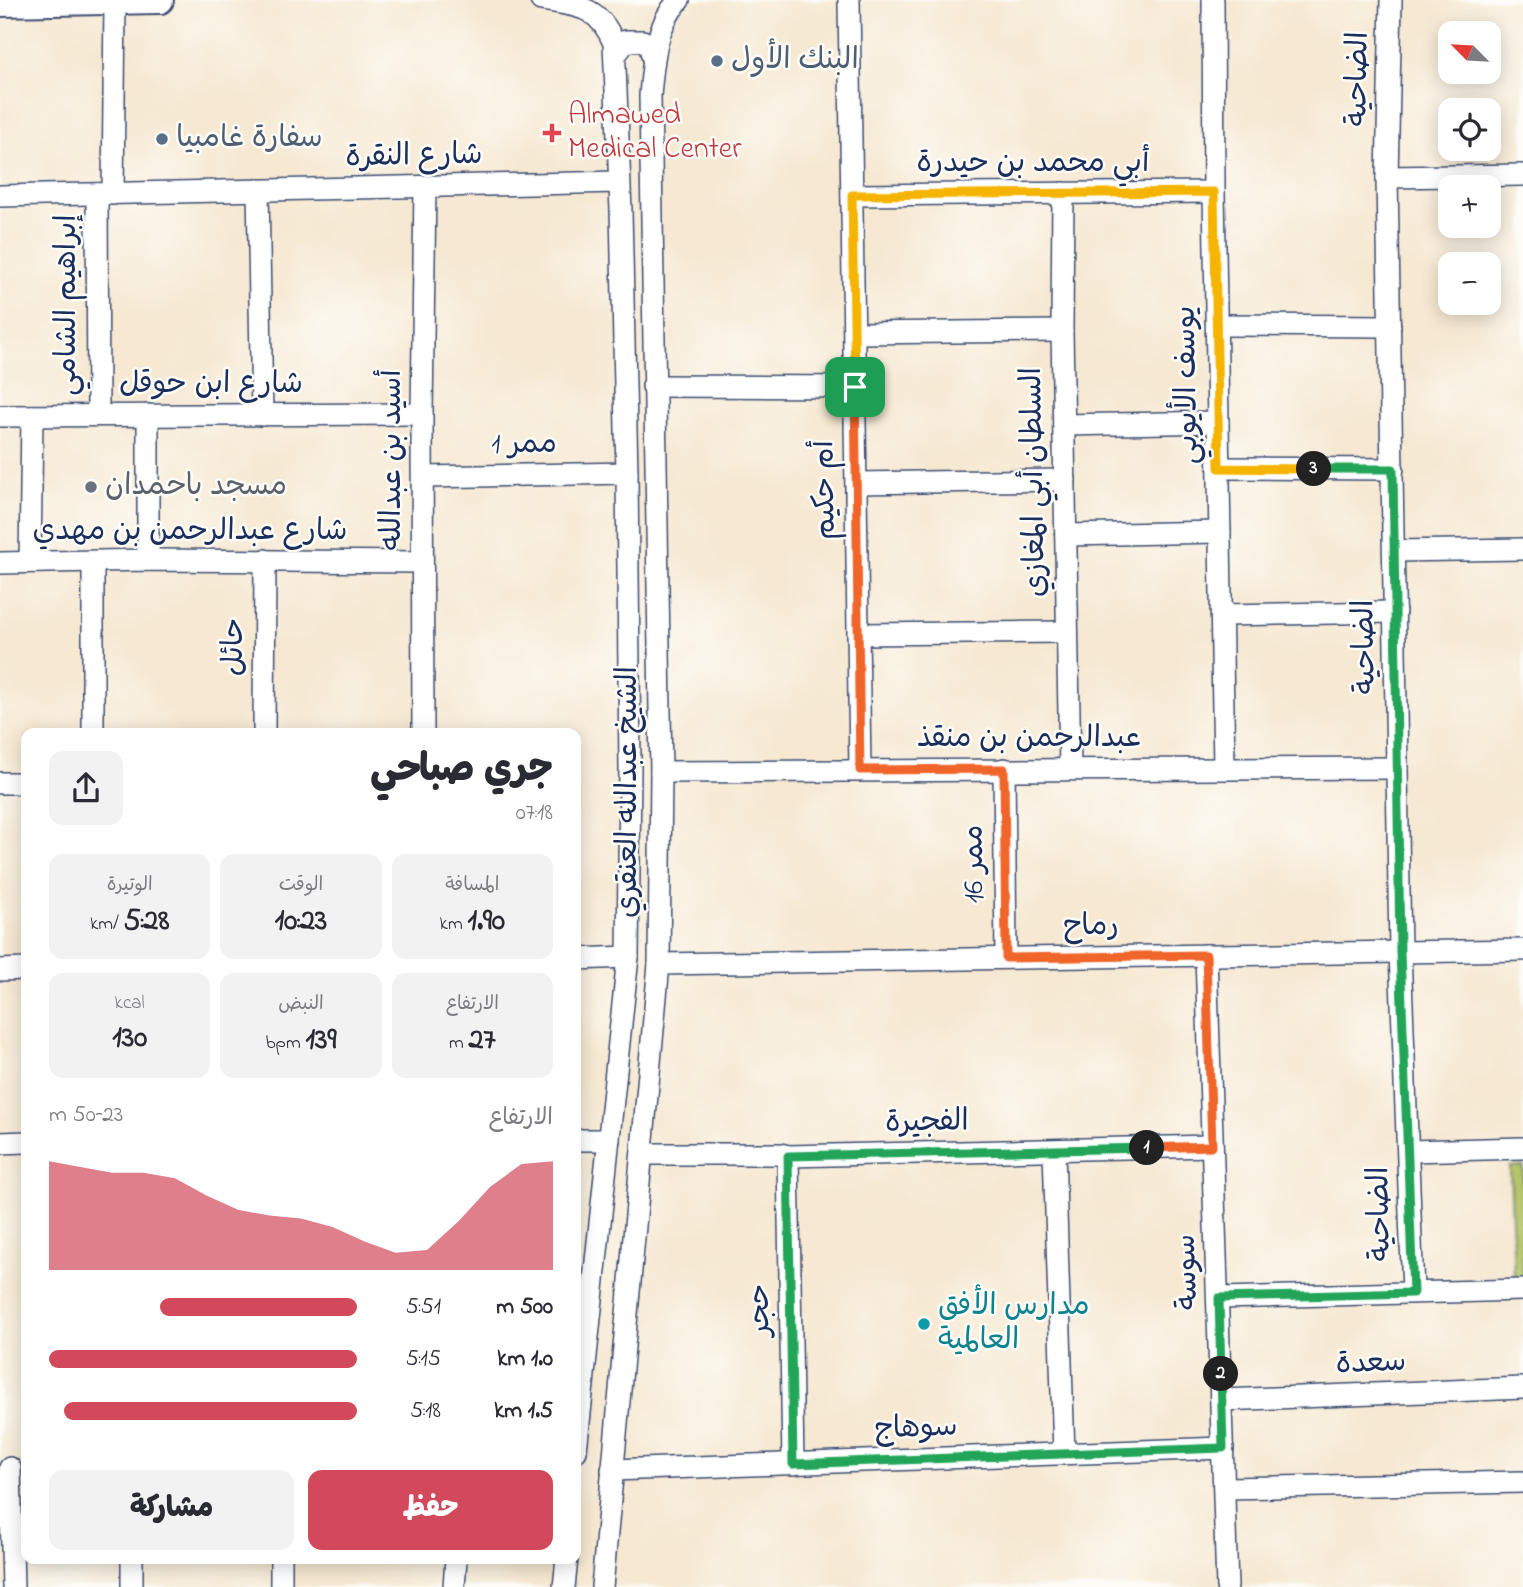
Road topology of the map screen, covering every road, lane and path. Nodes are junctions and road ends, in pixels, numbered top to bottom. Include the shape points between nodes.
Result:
1 (160, 0) edge
2 (541, 0) edge
3 (679, 0) edge
4 (849, 0) edge
5 (1213, 0) edge
6 (1391, 0) edge
7 (115, 1) edge
8 (0, 3) edge
9 (616, 54) junction
10 (653, 60) junction
11 (1523, 175) edge
12 (1387, 177) junction
13 (619, 181) junction
14 (425, 186) junction
15 (258, 190) junction
16 (1214, 192) junction
17 (105, 194) junction
18 (1063, 194) junction
19 (852, 195) junction
20 (0, 196) edge
21 (1217, 325) junction
22 (1390, 326) junction
23 (1062, 331) junction
24 (855, 333) junction
25 (653, 386) junction
26 (855, 387) junction
27 (422, 414) junction
28 (98, 415) junction
29 (148, 415) junction
30 (262, 415) junction
31 (0, 416) edge
32 (32, 416) junction
33 (1218, 422) junction
34 (1064, 425) junction
35 (1219, 468) junction
36 (1393, 469) junction
37 (627, 473) junction
38 (424, 477) junction
39 (1065, 480) junction
40 (856, 483) junction
41 (1220, 532) junction
42 (1066, 535) junction
43 (1523, 549) edge
44 (1394, 551) junction
45 (148, 560) junction
46 (265, 560) junction
47 (30, 562) junction
48 (93, 562) junction
49 (422, 562) junction
50 (0, 563) edge
51 (1395, 612) junction
52 (1222, 615) junction
53 (1067, 632) junction
54 (858, 635) junction
55 (93, 728) edge
56 (264, 728) edge
57 (423, 728) edge
58 (1224, 768) junction
59 (1397, 768) junction
60 (1004, 769) junction
61 (1070, 769) junction
62 (860, 770) junction
63 (660, 772) junction
64 (0, 783) edge
65 (21, 783) edge
66 (1523, 950) edge
67 (1400, 952) junction
68 (1206, 955) junction
69 (628, 957) junction
70 (1006, 958) junction
71 (581, 959) edge
72 (659, 964) junction
73 (0, 970) edge
74 (21, 970) edge
75 (581, 1140) edge
76 (609, 1140) junction
77 (21, 1142) edge
78 (0, 1143) edge
79 (1212, 1146) junction
80 (1523, 1148) edge
81 (1054, 1151) junction
82 (1409, 1151) junction
83 (642, 1154) junction
84 (788, 1156) junction
85 (1523, 1290) edge
86 (1413, 1293) junction
87 (1219, 1298) junction
88 (1523, 1388) edge
89 (1222, 1400) junction
90 (581, 1404) edge
91 (1223, 1448) junction
92 (1064, 1454) junction
93 (793, 1464) junction
94 (12, 1468) edge
95 (612, 1470) junction
96 (1523, 1482) edge
97 (1225, 1488) junction
98 (132, 1564) edge
99 (281, 1564) edge
100 (456, 1564) edge
101 (566, 1564) edge
102 (13, 1587) edge
103 (132, 1587) edge
104 (281, 1587) edge
105 (454, 1587) edge
106 (564, 1587) edge
107 (602, 1587) edge
108 (1227, 1587) edge

1 - 7 main road
2 - 9 street, الشيخ عبدالله العنقري via 579,6 600,17
3 - 10 street, الشيخ عبدالله العنقري via 669,10
4 - 19 street, أم حكيم
5 - 16 street, يوسف الأيوبي
6 - 12 street, الضاحية
7 - 8 main road
7 - 17 street, إبراهيم الشامي
9 - 10 street via 626,41 643,41
9 - 13 street, الشيخ عبدالله العنقري
10 - 25 street, الشيخ عبدالله العنقري
11 - 12 street
12 - 22 street, الضاحية
13 - 14 street, شارع النقرة
13 - 37 street, الشيخ عبدالله العنقري
14 - 15 street, شارع النقرة
14 - 27 street, أسيد بن عبدالله
15 - 17 street, شارع النقرة
15 - 30 street
16 - 18 street, أبي محمد بن حيدرة
16 - 21 street, يوسف الأيوبي
17 - 20 street, شارع النقرة
17 - 28 street, إبراهيم الشامي
18 - 19 street, أبي محمد بن حيدرة
18 - 23 street, السلطان أبي المغازي
19 - 24 street, أم حكيم
21 - 22 street
21 - 33 street, يوسف الأيوبي
22 - 36 street, الضاحية
23 - 24 street
23 - 34 street, السلطان أبي المغازي
24 - 26 street, أم حكيم
25 - 26 street
25 - 63 street, الشيخ عبدالله العنقري
26 - 40 street, أم حكيم
27 - 30 street, شارع ابن حوقل
27 - 38 street, أسيد بن عبدالله
28 - 29 street, شارع ابن حوقل
28 - 32 street, شارع ابن حوقل
29 - 30 street, شارع ابن حوقل
29 - 45 street
31 - 32 street, شارع ابن حوقل
32 - 47 street
33 - 34 street
33 - 35 street, يوسف الأيوبي
34 - 39 street, السلطان أبي المغازي
35 - 36 street
35 - 41 street, يوسف الأيوبي
36 - 44 street, الضاحية
37 - 38 street, ممر 1
37 - 69 street, الشيخ عبدالله العنقري
38 - 49 street, أسيد بن عبدالله
39 - 40 street
39 - 42 street, السلطان أبي المغازي
40 - 54 street, أم حكيم
41 - 42 street
41 - 52 street, يوسف الأيوبي
42 - 53 street, السلطان أبي المغازي
43 - 44 street
44 - 51 street, الضاحية
45 - 46 street, شارع عبدالرحمن بن مهدي
45 - 48 street, شارع عبدالرحمن بن مهدي
46 - 49 street, شارع عبدالرحمن بن مهدي
46 - 56 street, حائل
47 - 48 street, شارع عبدالرحمن بن مهدي
47 - 50 street, شارع عبدالرحمن بن مهدي
48 - 55 street
49 - 57 street, أسيد بن عبدالله
51 - 52 street
51 - 59 street, الضاحية
52 - 58 street, يوسف الأيوبي
53 - 54 street
53 - 61 street, السلطان أبي المغازي
54 - 62 street, أم حكيم
58 - 59 street, عبدالرحمن بن منقذ
58 - 61 street, عبدالرحمن بن منقذ
59 - 67 street, الضاحية
60 - 61 street, عبدالرحمن بن منقذ
60 - 62 street, عبدالرحمن بن منقذ
60 - 70 street, ممر 16
62 - 63 street, عبدالرحمن بن منقذ
63 - 72 street, الشيخ عبدالله العنقري
64 - 65 street
66 - 67 street, رماح
67 - 68 street, رماح
67 - 82 street, الضاحية
68 - 70 street, رماح
68 - 79 street, سوسة
69 - 71 street
69 - 76 street, الشيخ عبدالله العنقري
70 - 72 street, رماح
72 - 83 street, الشيخ عبدالله العنقري
73 - 74 street
75 - 76 street
76 - 90 street, الشيخ عبدالله العنقري
77 - 78 street
79 - 81 street, الفجيرة
79 - 87 street, سوسة
80 - 82 street
81 - 84 street, الفجيرة
81 - 92 street
82 - 86 street, الضاحية
83 - 84 street, الفجيرة
83 - 95 street, الشيخ عبدالله العنقري
84 - 93 street, حجر
85 - 86 street
86 - 87 street
87 - 89 street, سوسة
88 - 89 street, سعدة
89 - 91 street, سوسة
91 - 92 street, سوهاج
91 - 97 street, سوسة
92 - 93 street, سوهاج
93 - 95 street, سوهاج
94 - 102 street
95 - 107 street, الشيخ عبدالله العنقري
96 - 97 street
97 - 108 street, سوسة
98 - 103 street
99 - 104 street
100 - 105 street
101 - 106 street

